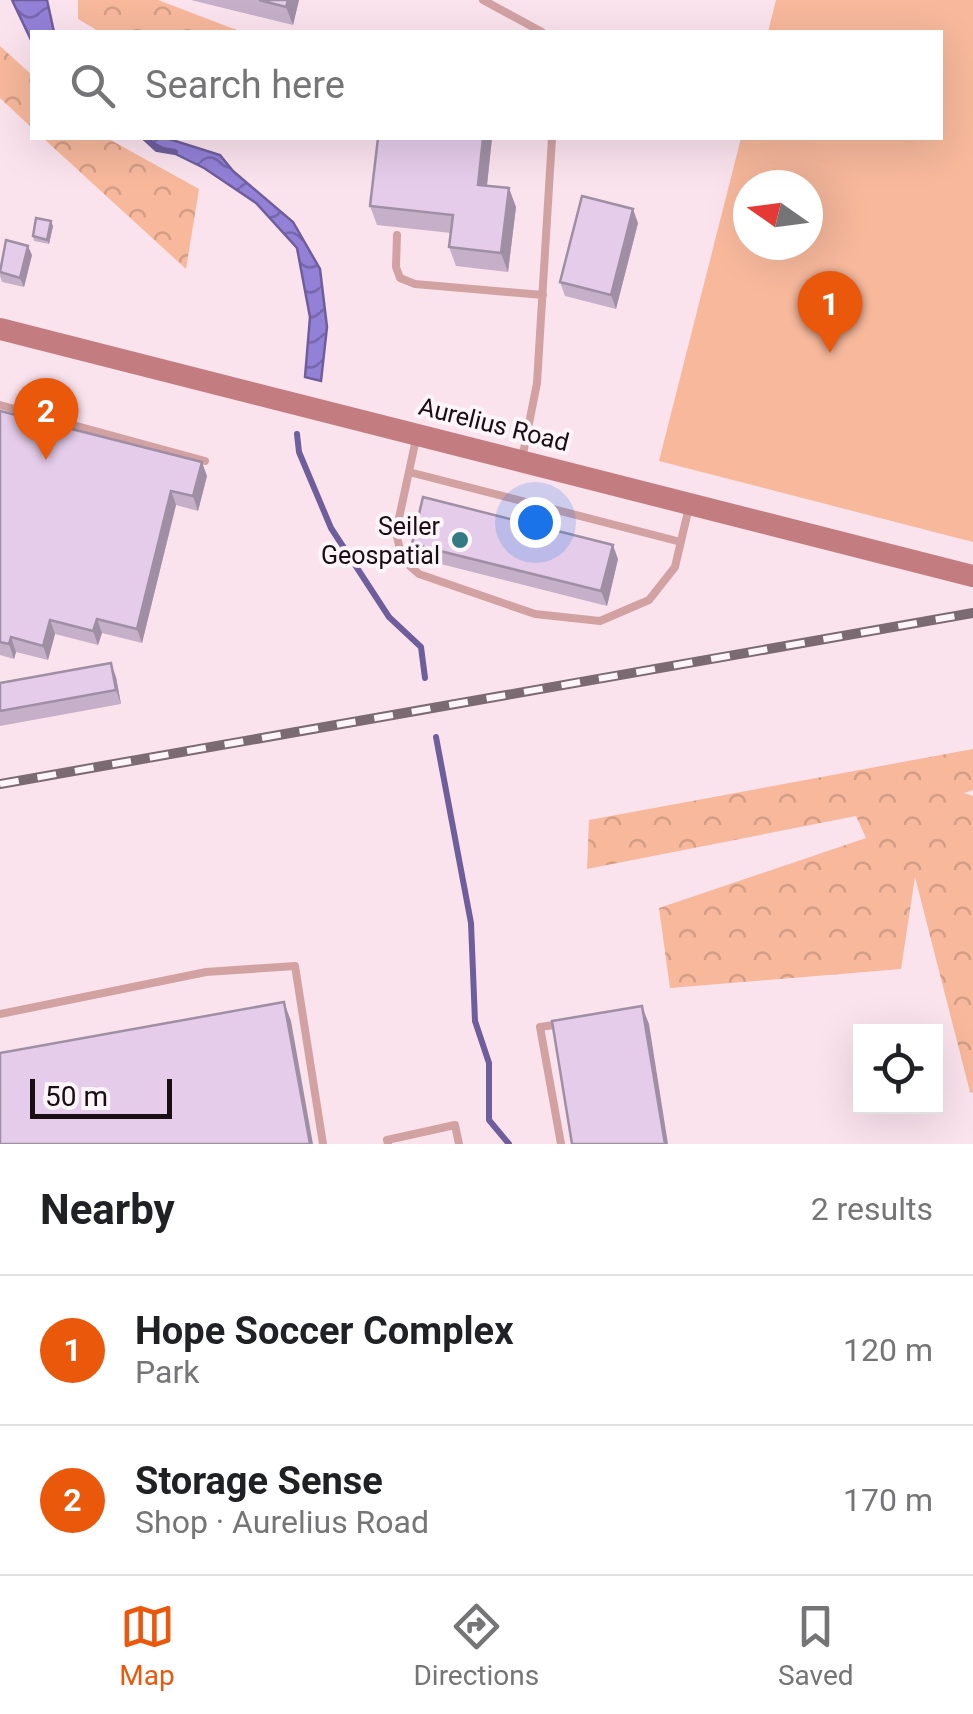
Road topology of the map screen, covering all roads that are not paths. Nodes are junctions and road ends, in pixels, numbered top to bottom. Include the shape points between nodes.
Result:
1 (483, 0) edge
2 (538, 30) edge
3 (552, 140) edge
4 (398, 236) dead end
5 (542, 294) junction
6 (0, 329) edge
7 (0, 405) edge
8 (418, 432) junction
9 (522, 460) junction
10 (205, 461) edge
11 (409, 472) junction
12 (690, 502) junction
13 (681, 542) junction
14 (973, 576) edge
15 (0, 1014) edge
16 (577, 1022) edge
17 (323, 1144) edge
18 (388, 1144) edge
19 (459, 1144) edge
20 (561, 1144) edge

1 - 2 lane
3 - 5 lane
4 - 5 lane via 400,278
5 - 9 lane via 537,383
6 - 8 street, Aurelius Road
7 - 10 lane
8 - 9 street, Aurelius Road
8 - 11 lane
9 - 12 street, Aurelius Road
11 - 13 lane
11 - 13 lane via 396,532 402,559 419,574 535,614 600,621 649,600 675,567
12 - 13 lane
12 - 14 street, Aurelius Road
15 - 17 lane via 206,972 294,966
16 - 20 lane via 540,1026
18 - 19 lane via 455,1125

